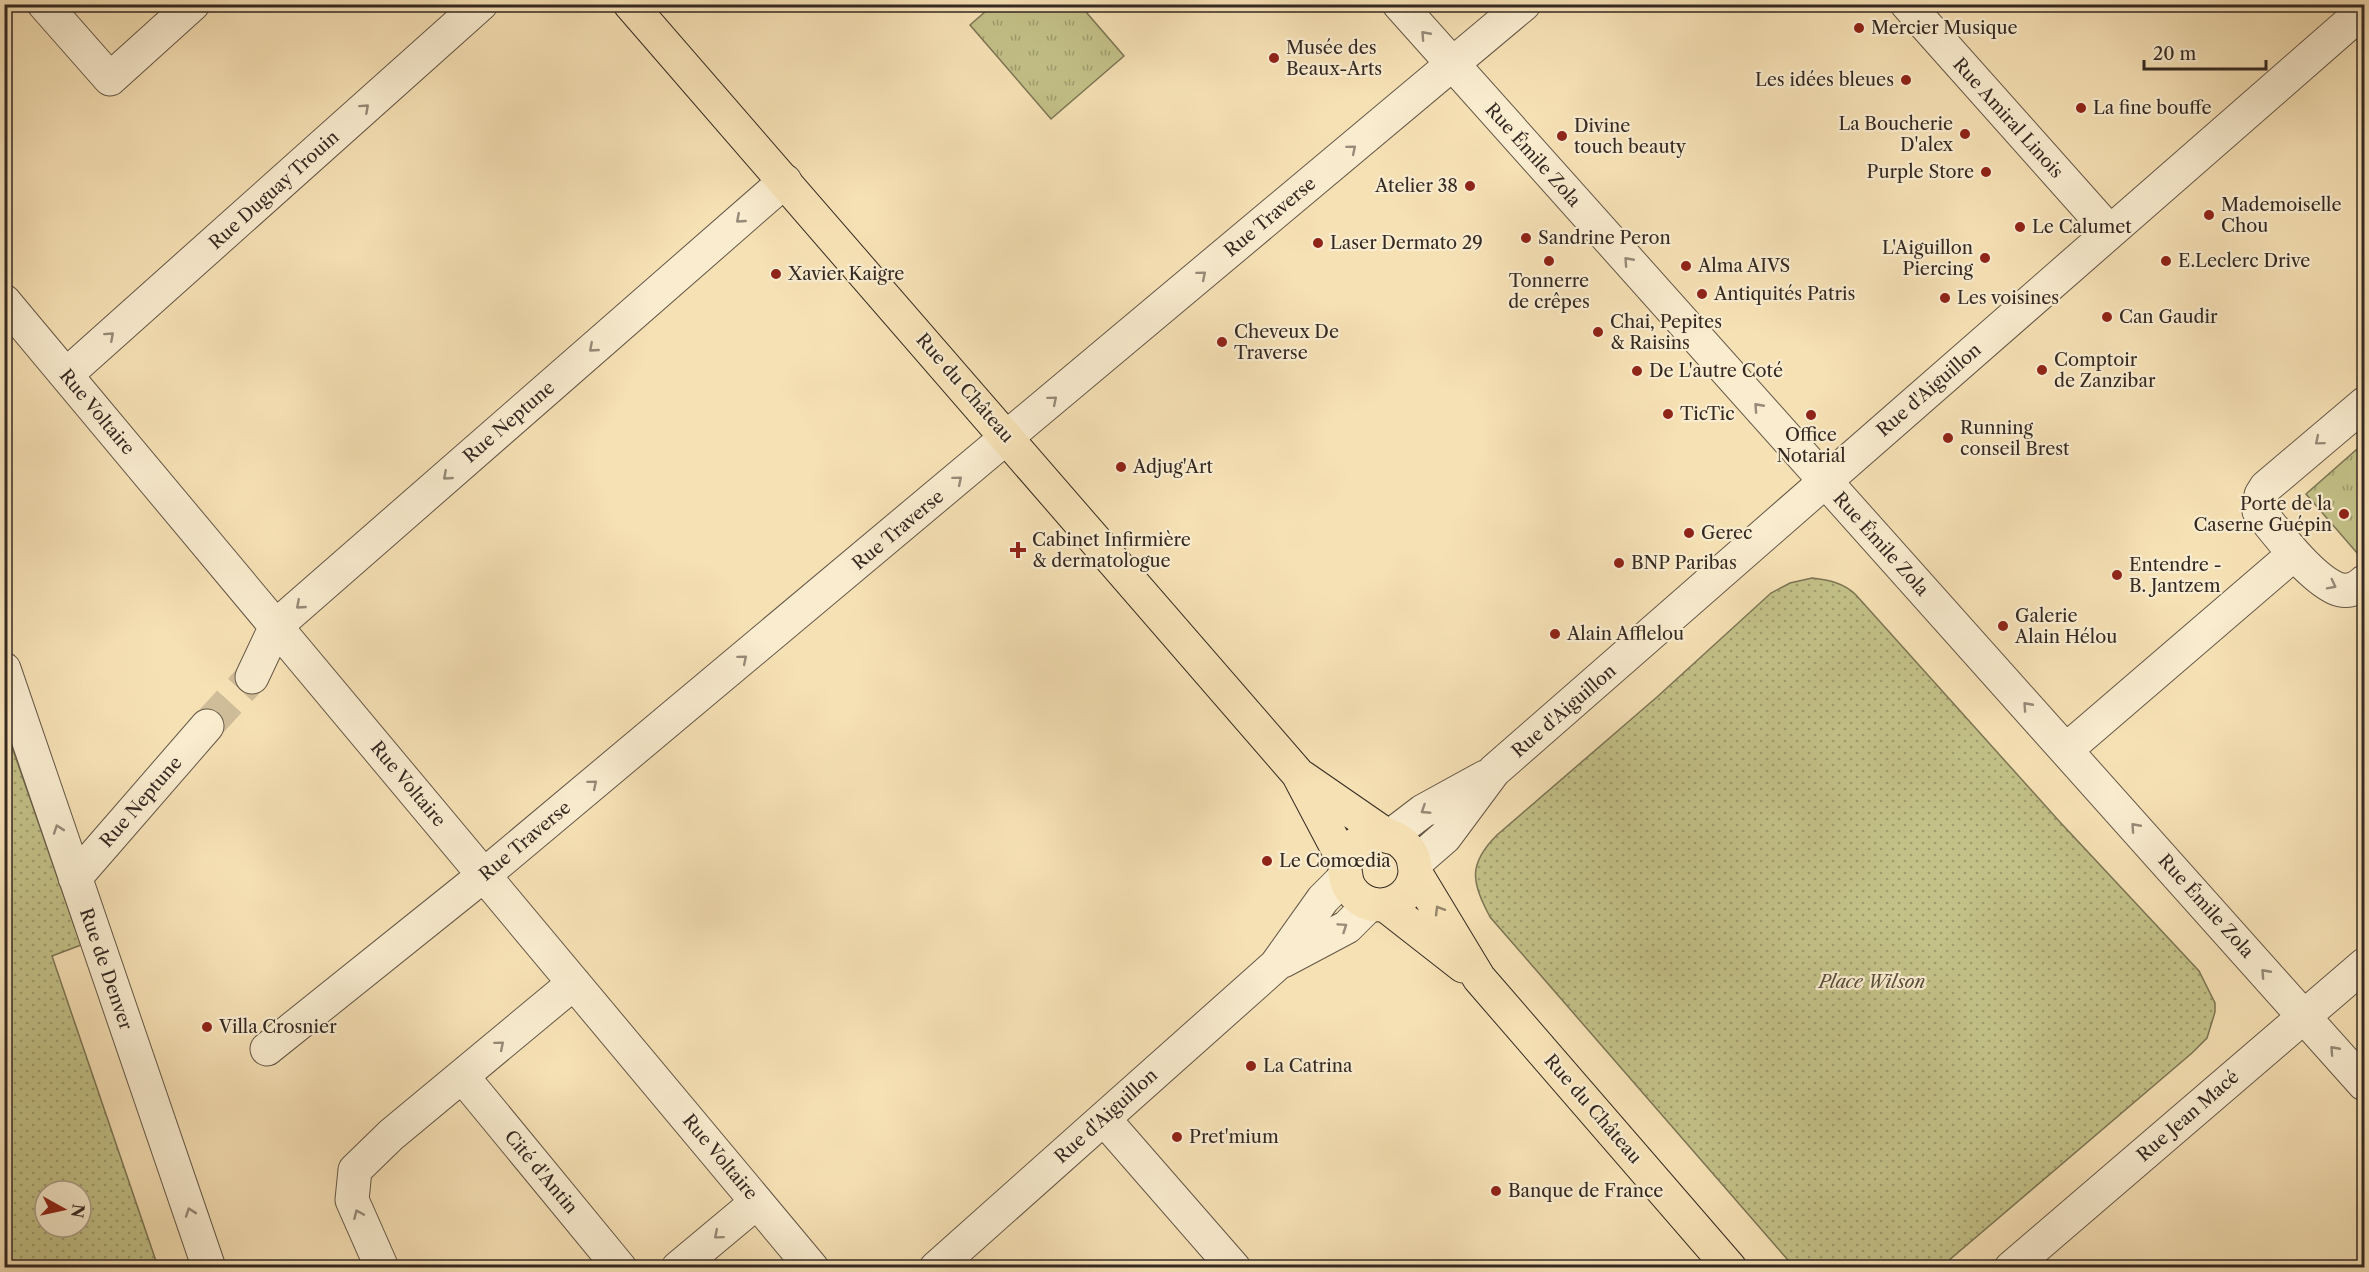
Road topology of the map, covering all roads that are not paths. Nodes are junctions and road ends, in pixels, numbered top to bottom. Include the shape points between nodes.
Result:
1 (44, 4) edge
2 (193, 4) edge
3 (482, 4) edge
4 (630, 4) edge
5 (1398, 4) edge
6 (1524, 4) edge
7 (1907, 4) edge
8 (2364, 10) edge
9 (1452, 65) junction
10 (784, 181) junction
11 (2110, 232) junction
12 (4, 301) edge
13 (66, 375) junction
14 (2364, 404) edge
15 (1008, 437) junction
16 (1825, 482) junction
17 (2294, 554) junction
18 (2364, 582) edge
19 (276, 626) junction
20 (4, 669) edge
21 (252, 677) tunnel mouth
22 (207, 726) tunnel mouth
23 (2066, 750) junction
24 (1494, 771) junction
25 (1298, 774) junction
26 (1388, 836) junction
27 (1414, 868) junction
28 (1346, 870) junction
29 (484, 875) junction
30 (75, 878) junction
31 (1378, 905) junction
32 (1276, 965) junction
33 (2364, 965) edge
34 (1479, 978) junction
35 (574, 983) junction
36 (2304, 1016) junction
37 (267, 1049) dead end
38 (462, 1076) junction
39 (2364, 1084) edge
40 (1104, 1119) junction
41 (757, 1202) junction
42 (209, 1268) edge
43 (382, 1268) edge
44 (620, 1268) edge
45 (678, 1268) edge
46 (812, 1268) edge
47 (936, 1268) edge
48 (1234, 1268) edge
49 (1730, 1268) edge
50 (2011, 1268) edge

1 - 2 street via 110,79
13 -> 3 street, Rue Duguay Trouin
4 - 10 main road, Rue du Château
9 -> 5 street, Rue Émile Zola
6 - 9 street, Rue Traverse
7 - 11 street, Rue Amiral Linois
8 - 11 street, Rue d'Aiguillon
15 -> 9 street, Rue Traverse
16 -> 9 street, Rue Émile Zola
10 - 15 main road, Rue du Château
10 -> 19 street, Rue Neptune
11 - 16 street, Rue d'Aiguillon
12 - 13 street, Rue Voltaire
13 - 19 street, Rue Voltaire
14 -> 17 street via 2274,479 2261,495 2259,511
15 - 25 main road, Rue du Château
29 -> 15 street, Rue Traverse
23 -> 16 street, Rue Émile Zola
16 - 24 street, Rue d'Aiguillon
17 -> 18 street via 2336,588 2357,589
17 - 23 street
19 - 21 street, Rue Neptune
19 - 29 street, Rue Voltaire
30 -> 20 street, Rue de Denver
22 - 30 street, Rue Neptune
36 -> 23 street, Rue Émile Zola
24 -> 26 street, Rue d'Aiguillon via 1423,811
24 - 27 street, Rue d'Aiguillon via 1446,837
25 - 26 main road, Rue du Château
25 - 28 main road, Rue du Château
26 - 27 main road via 1399,840 1409,851
26 - 28 main road via 1372,836 1359,842 1350,851
27 - 31 main road via 1408,891 1398,900
34 -> 27 main road, Rue du Château
28 - 31 main road via 1349,888 1358,898
28 - 32 street, Rue d'Aiguillon
29 - 35 street, Rue Voltaire
29 - 37 street, Rue Traverse
42 -> 30 street, Rue de Denver
32 -> 31 street, Rue d'Aiguillon via 1347,927
31 - 34 main road, Rue du Château
32 - 40 street, Rue d'Aiguillon
33 - 36 street, Rue Jean Macé
34 - 49 main road, Rue du Château
38 -> 35 street
35 - 41 street, Rue Voltaire
39 -> 36 street, Rue Émile Zola
36 - 50 street, Rue Jean Macé
43 -> 38 street via 352,1200 355,1170
38 - 44 street, Cité d'Antin
40 - 47 street, Rue d'Aiguillon
40 - 48 street
41 -> 45 street
41 - 46 street, Rue Voltaire

